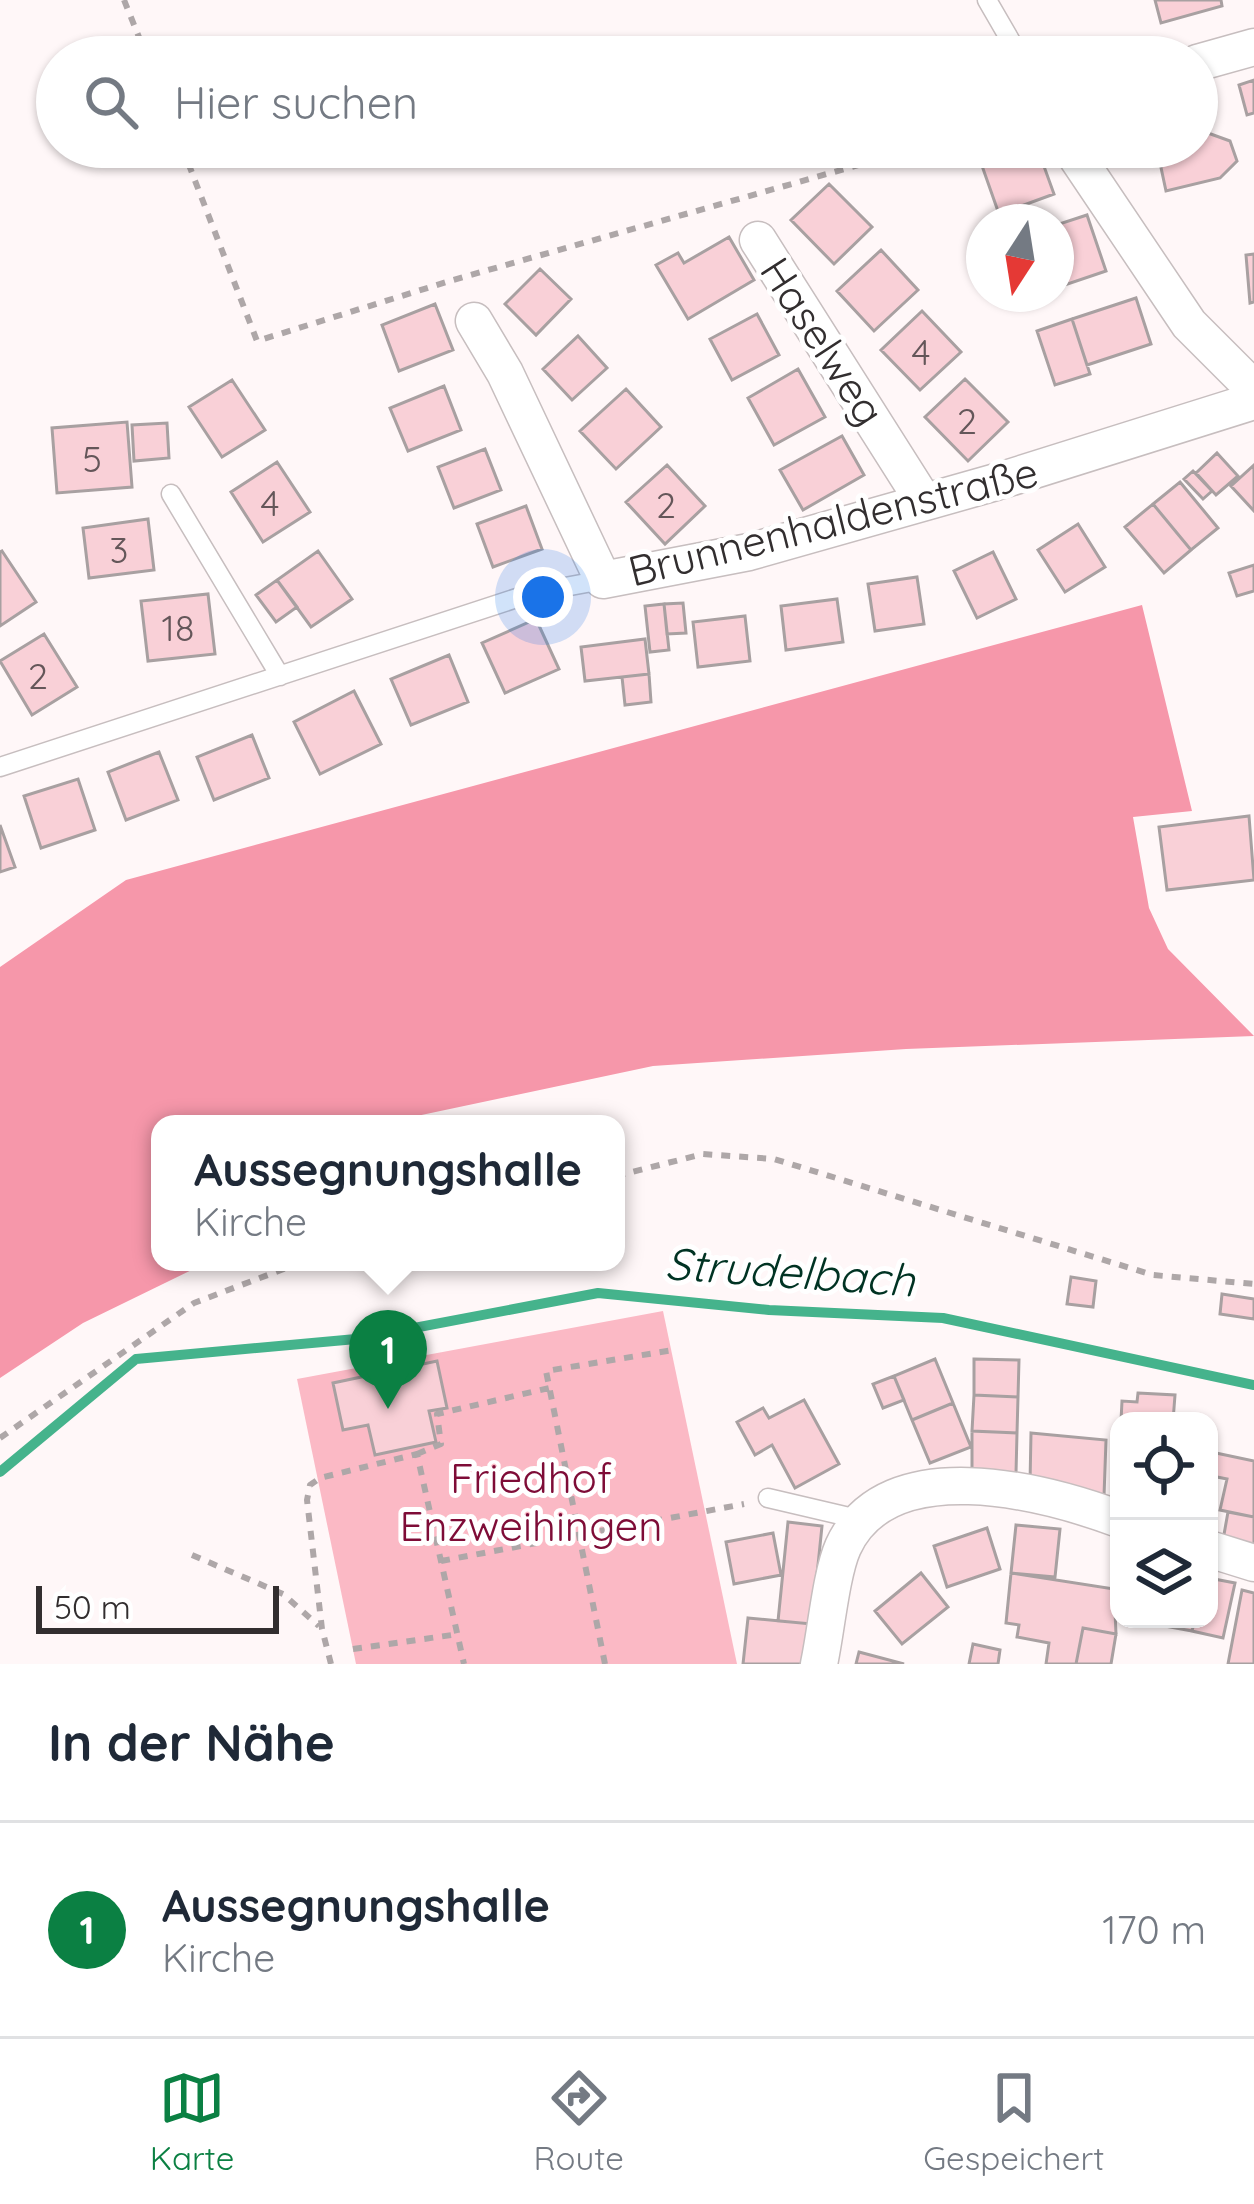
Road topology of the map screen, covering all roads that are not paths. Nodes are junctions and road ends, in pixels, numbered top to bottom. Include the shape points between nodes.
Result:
1 (987, 0) edge
2 (1008, 36) edge
3 (1254, 47) edge
4 (1218, 56) edge
5 (1084, 168) edge
6 (758, 240) dead end
7 (474, 320) dead end
8 (1254, 389) edge
9 (1254, 401) edge
10 (171, 494) dead end
11 (924, 502) junction
12 (603, 580) junction
13 (280, 676) junction
14 (0, 767) edge
15 (768, 1498) road end
16 (1110, 1517) edge
17 (862, 1520) junction
18 (1218, 1552) edge
19 (1254, 1563) edge
20 (819, 1664) edge

1 - 2 lane
3 - 4 street
5 - 8 street via 1189,324
6 - 11 street, Haselweg
7 - 12 street
9 - 11 street, Brunnenhaldenstraße
10 - 13 lane
11 - 12 street, Brunnenhaldenstraße via 748,552
12 - 13 lane, Brunnenhaldenstraße via 532,593
13 - 14 lane, Brunnenhaldenstraße
15 - 17 lane
16 - 17 street via 1006,1488 920,1488 883,1501
17 - 20 street via 843,1548
18 - 19 street

